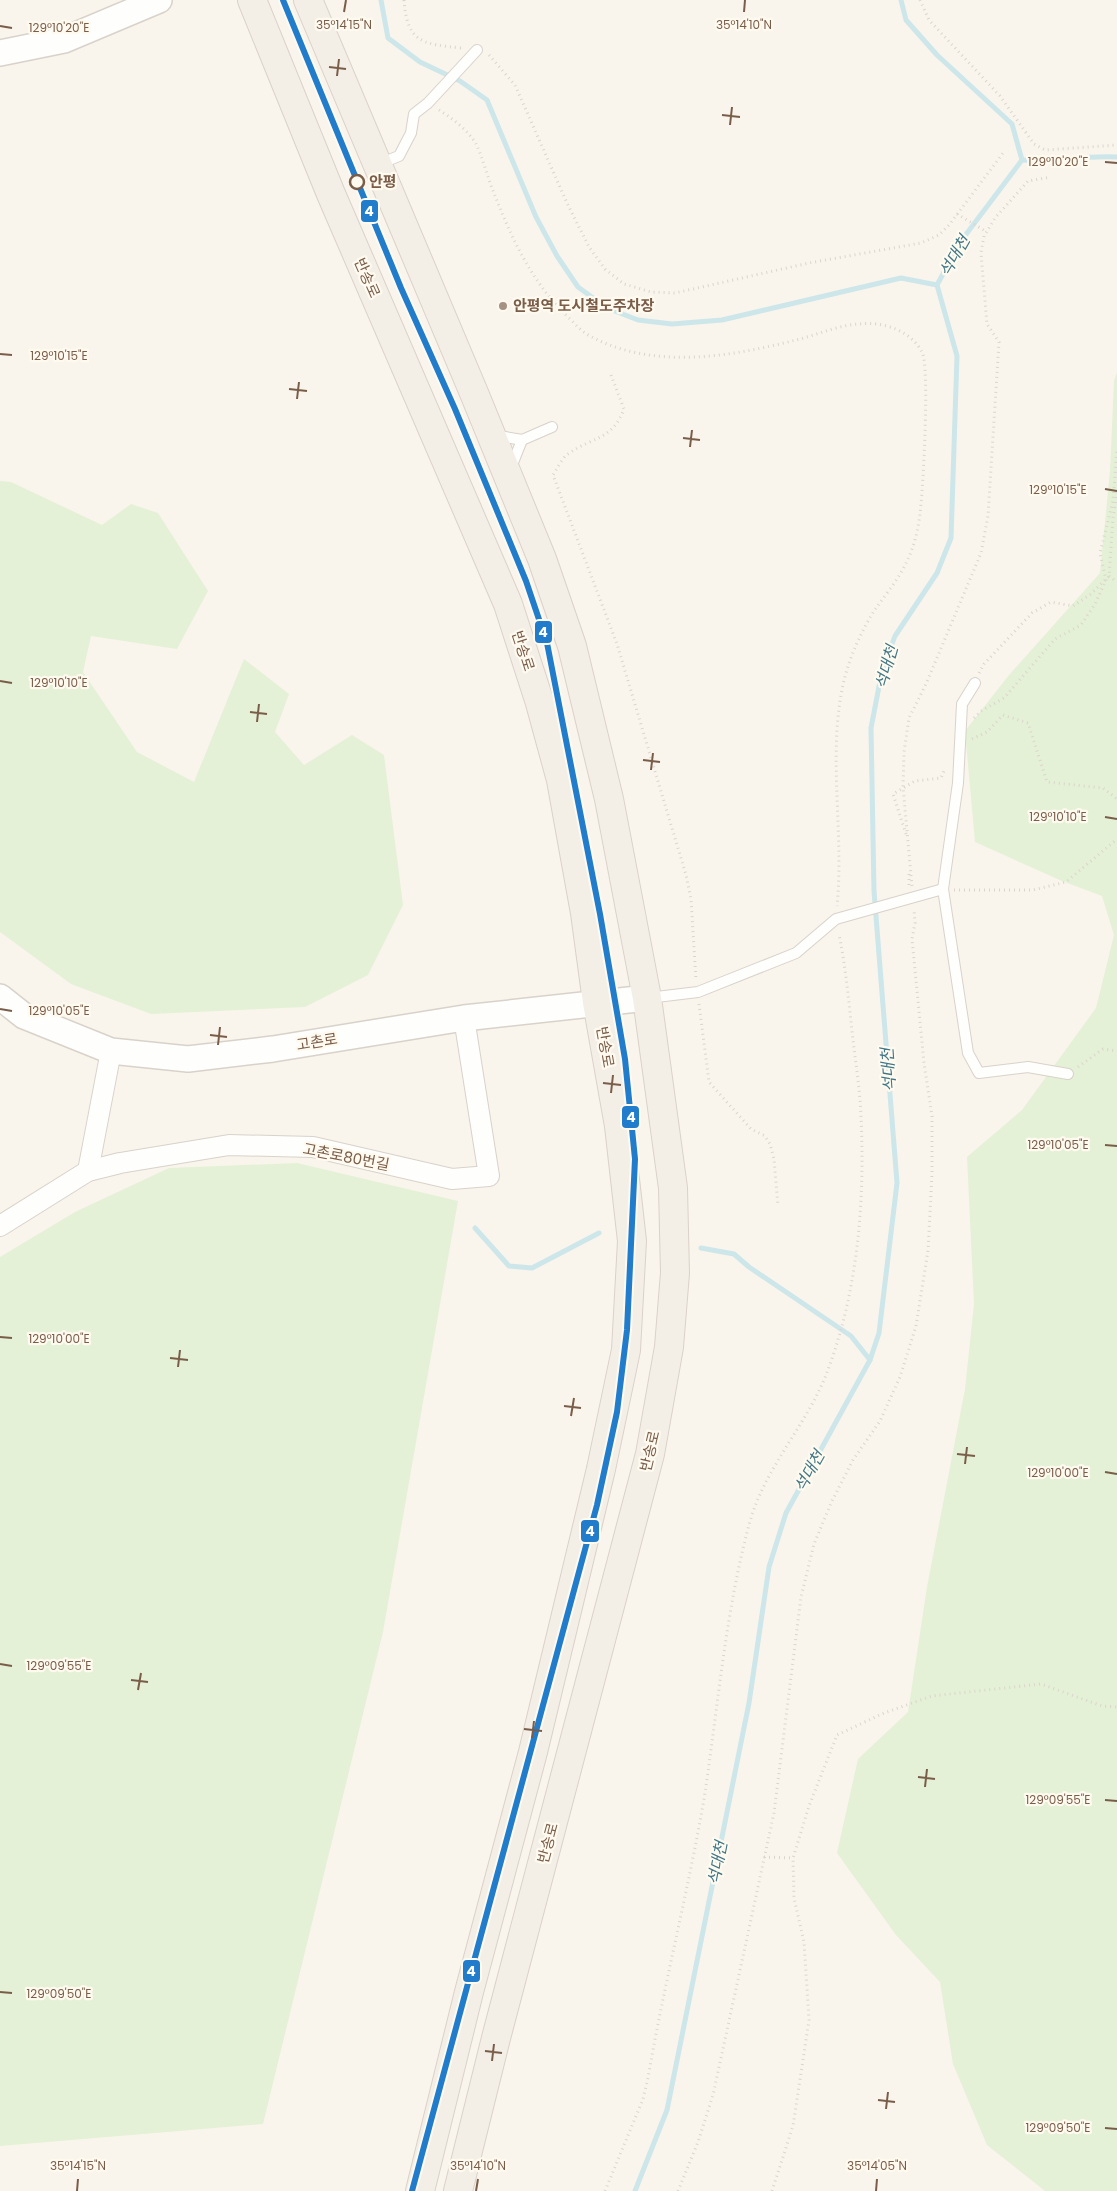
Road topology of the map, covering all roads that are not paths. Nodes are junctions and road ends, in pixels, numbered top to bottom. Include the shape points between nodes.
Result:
1 (159, 0) edge
2 (252, 0) edge
3 (308, 0) edge
4 (477, 50) road end
5 (0, 53) edge
6 (378, 164) junction
7 (552, 426) dead end
8 (492, 435) junction
9 (522, 440) junction
10 (508, 475) junction
11 (975, 683) road end
12 (943, 890) junction
13 (0, 997) edge
14 (646, 998) junction
15 (597, 1002) junction
16 (464, 1018) junction
17 (110, 1050) junction
18 (1068, 1074) road end
19 (88, 1171) junction
20 (0, 1226) edge
21 (420, 2191) edge
22 (458, 2191) edge

1 - 5 street via 64,40
2 - 15 main road, 반송로 via 331,194 508,604 561,780
3 - 6 main road, 반송로
4 - 6 lane via 414,114 411,133 399,156
6 - 8 main road, 반송로
7 - 9 lane
8 - 9 lane
8 - 10 main road, 반송로
9 - 10 lane
10 - 14 main road, 반송로 via 572,646 609,799
11 - 12 lane via 962,704 958,783
12 - 14 lane via 846,914 796,953 698,992
12 - 18 lane via 968,1052 979,1073 1028,1067
13 - 17 street, 고촌로 via 24,1016
14 - 15 street, 고촌로
14 - 22 main road, 반송로 via 673,1188 675,1273 666,1364 650,1454
15 - 16 street, 고촌로
15 - 21 main road, 반송로 via 619,1126 632,1241 626,1350 533,1752
16 - 17 street, 고촌로 via 273,1049 188,1059
16 - 19 street, 고촌로80번길 via 489,1176 452,1179 312,1147 229,1145
17 - 19 street
19 - 20 street, 고촌로80번길

